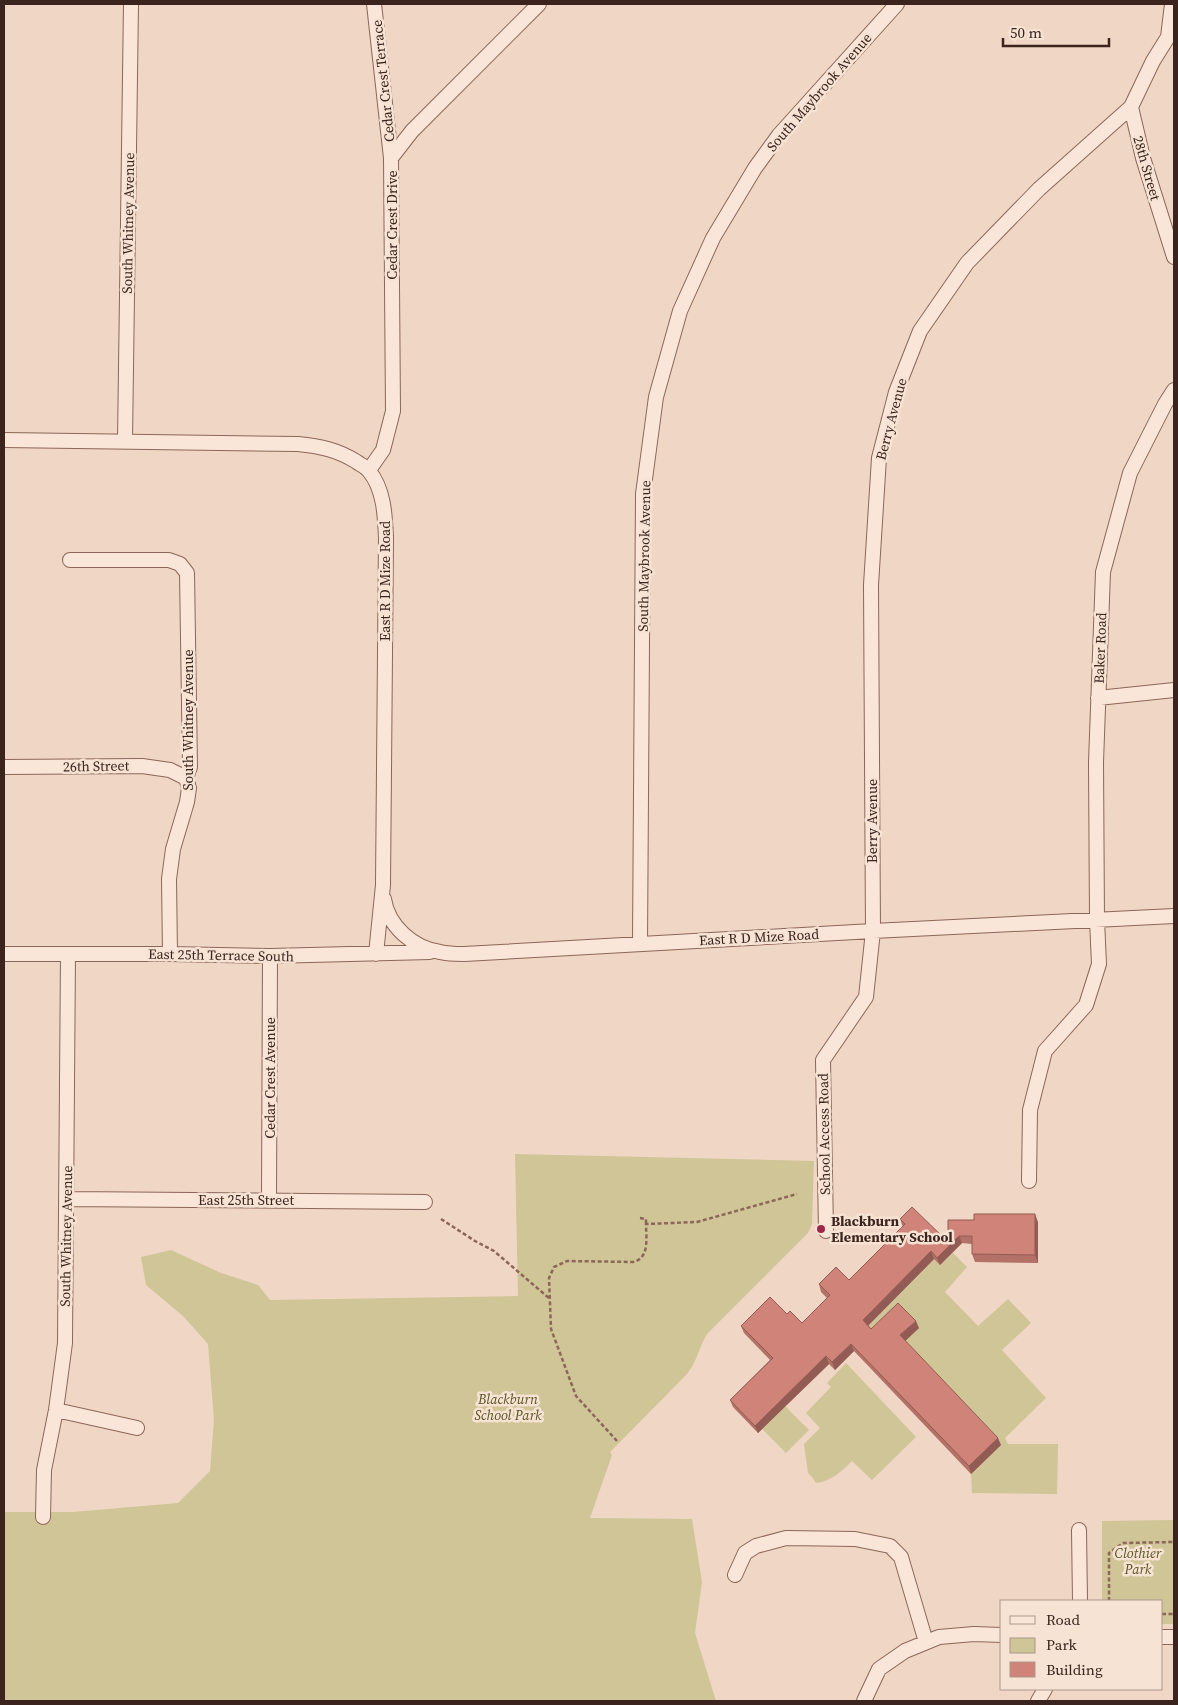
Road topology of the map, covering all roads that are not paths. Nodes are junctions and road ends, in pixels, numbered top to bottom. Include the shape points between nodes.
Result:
1 (131, 4) edge
2 (374, 4) edge
3 (539, 4) edge
4 (898, 4) edge
5 (1172, 4) edge
6 (1131, 107) junction
7 (391, 158) junction
8 (1174, 257) edge
9 (1174, 390) edge
10 (4, 440) edge
11 (125, 441) junction
12 (368, 470) junction
13 (70, 560) dead end
14 (1174, 690) edge
15 (1098, 698) junction
16 (4, 767) edge
17 (186, 778) junction
18 (383, 885) junction
19 (1174, 916) edge
20 (1097, 920) junction
21 (873, 931) junction
22 (640, 944) junction
23 (438, 952) junction
24 (4, 954) edge
25 (68, 954) junction
26 (170, 954) junction
27 (376, 954) junction
28 (270, 956) junction
29 (1028, 1181) dead end
30 (67, 1199) junction
31 (269, 1200) junction
32 (425, 1202) dead end
33 (826, 1230) dead end
34 (56, 1410) junction
35 (137, 1428) dead end
36 (43, 1517) dead end
37 (1079, 1530) dead end
38 (735, 1575) dead end
39 (1080, 1600) edge
40 (1000, 1635) edge
41 (926, 1642) junction
42 (1045, 1690) edge
43 (864, 1701) edge
44 (1038, 1701) edge

1 - 11 street, South Whitney Avenue
2 - 7 street, Cedar Crest Terrace
3 - 7 street, Cedar Crest Drive via 412,131
4 - 22 street, South Maybrook Avenue via 779,135 755,168 713,238 680,311 656,397 643,494
5 - 6 street, Berry Avenue via 1168,37
6 - 8 street, 28th Street via 1143,158
6 - 21 street, Berry Avenue via 1039,189 967,263 920,331 896,392 879,458 871,585
7 - 12 street, Cedar Crest Drive via 393,411 383,450
9 - 15 street, Baker Road via 1130,473 1103,572
10 - 11 street
11 - 12 street via 320,446 336,451
12 - 18 street, East R D Mize Road via 382,497 386,538
13 - 17 street, South Whitney Avenue via 169,560 180,564 187,574 190,767
14 - 15 street
15 - 20 street, Baker Road
16 - 17 street, 26th Street via 142,766 170,770
17 - 26 street, South Whitney Avenue via 189,788 187,802 173,849 170,879
18 - 23 street, East R D Mize Road via 391,921 403,935
18 - 27 street, East R D Mize Road
19 - 20 street, East R D Mize Road
20 - 21 street, East R D Mize Road
20 - 29 street, Baker Road via 1099,964 1086,1005 1045,1051 1030,1110
21 - 22 street, East R D Mize Road
21 - 33 street, School Access Road via 866,996 823,1060
22 - 23 street, East R D Mize Road via 464,954
23 - 27 street, East 25th Terrace South
24 - 25 street, East 25th Terrace South
25 - 26 street, East 25th Terrace South
25 - 30 street, South Whitney Avenue
26 - 28 street, East 25th Terrace South
27 - 28 street, East 25th Terrace South
28 - 31 street, Cedar Crest Avenue
30 - 31 street, East 25th Street
30 - 34 street, South Whitney Avenue via 65,1343
31 - 32 street, East 25th Street
34 - 35 street
34 - 36 street, South Whitney Avenue via 44,1470
37 - 39 street
38 - 41 street via 746,1553 756,1546 786,1538 855,1539 890,1546 901,1557
40 - 41 street via 939,1637
41 - 43 street via 905,1651 879,1669
42 - 44 street

